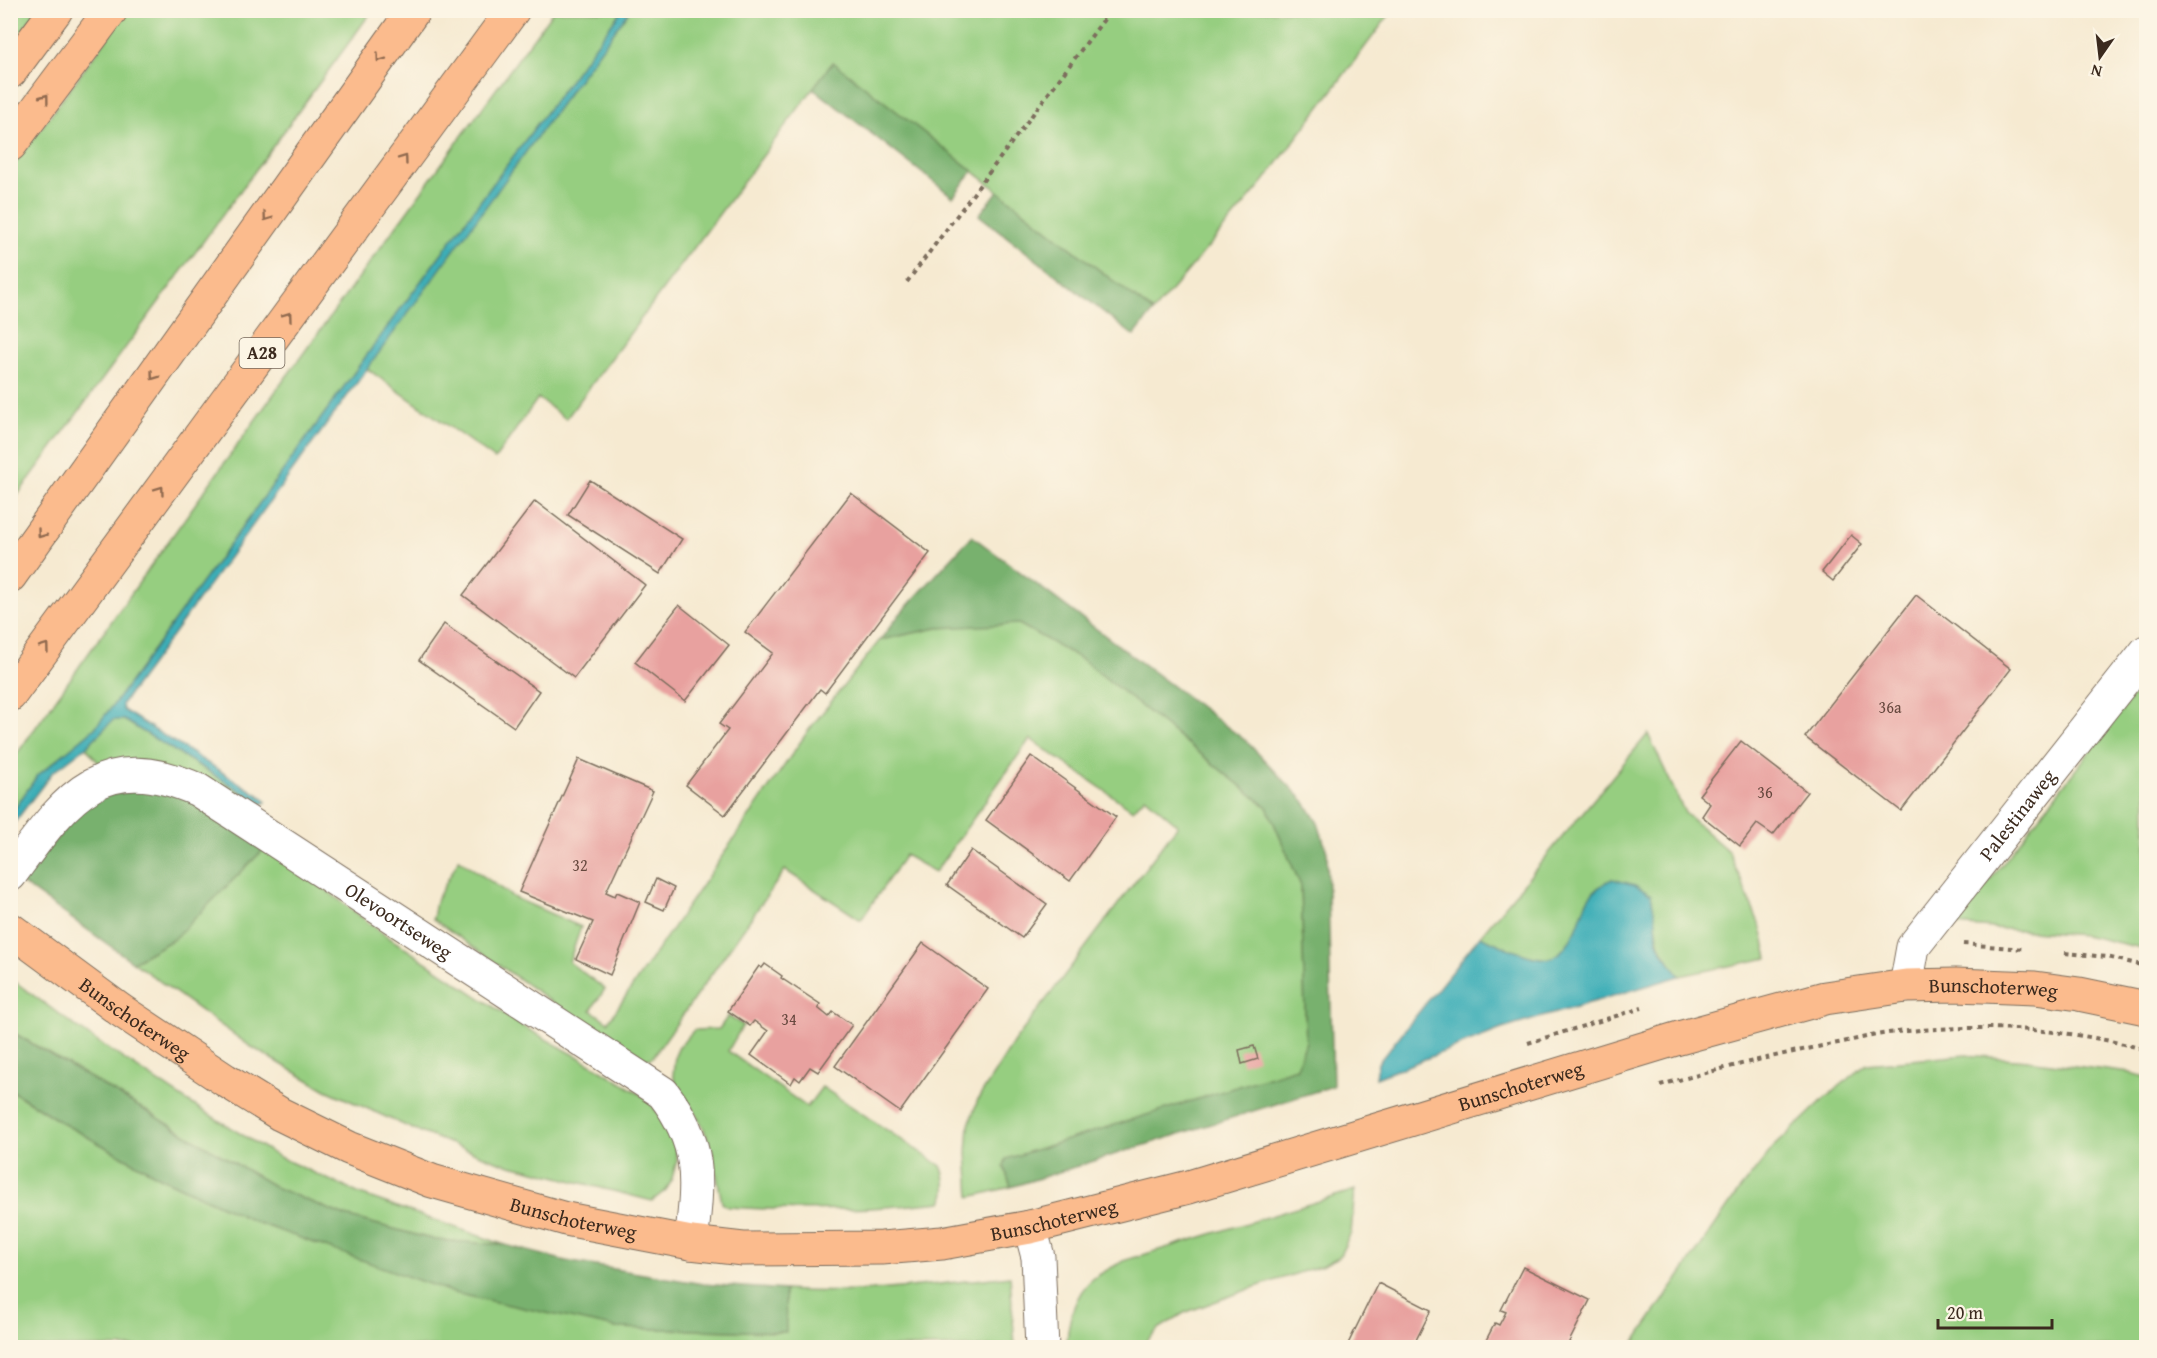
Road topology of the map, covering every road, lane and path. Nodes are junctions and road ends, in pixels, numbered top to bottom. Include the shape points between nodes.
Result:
1 (56, 10) edge
2 (111, 10) edge
3 (414, 10) edge
4 (513, 10) edge
5 (1112, 10) edge
6 (10, 72) edge
7 (10, 145) edge
8 (907, 282) dead end
9 (10, 576) edge
10 (2146, 652) edge
11 (10, 695) edge
12 (10, 875) edge
13 (10, 929) edge
14 (1906, 986) junction
15 (2146, 1008) edge
16 (1895, 1032) dead end
17 (2146, 1050) edge
18 (1030, 1227) junction
19 (691, 1243) junction
20 (1042, 1347) edge

1 - 6 main road
7 -> 2 main road
3 -> 9 main road
11 -> 4 main road, A28
5 - 8 path
10 - 14 street, Palestinaweg via 1913,947
12 - 19 street, Olevoortseweg via 59,811 87,788 126,774 150,774 198,790 663,1093 688,1134 695,1159
13 - 19 main road, Bunschoterweg via 120,1010 225,1080 280,1114 349,1148 432,1181 566,1220
14 - 15 main road, Bunschoterweg via 2035,988
14 - 18 main road, Bunschoterweg via 1825,998 1679,1038 1189,1187
16 - 17 path, Bunschoterweg via 1966,1028 2039,1031 2088,1036
18 - 19 main road, Bunschoterweg via 942,1243 882,1248 743,1249
18 - 20 street via 1038,1257

